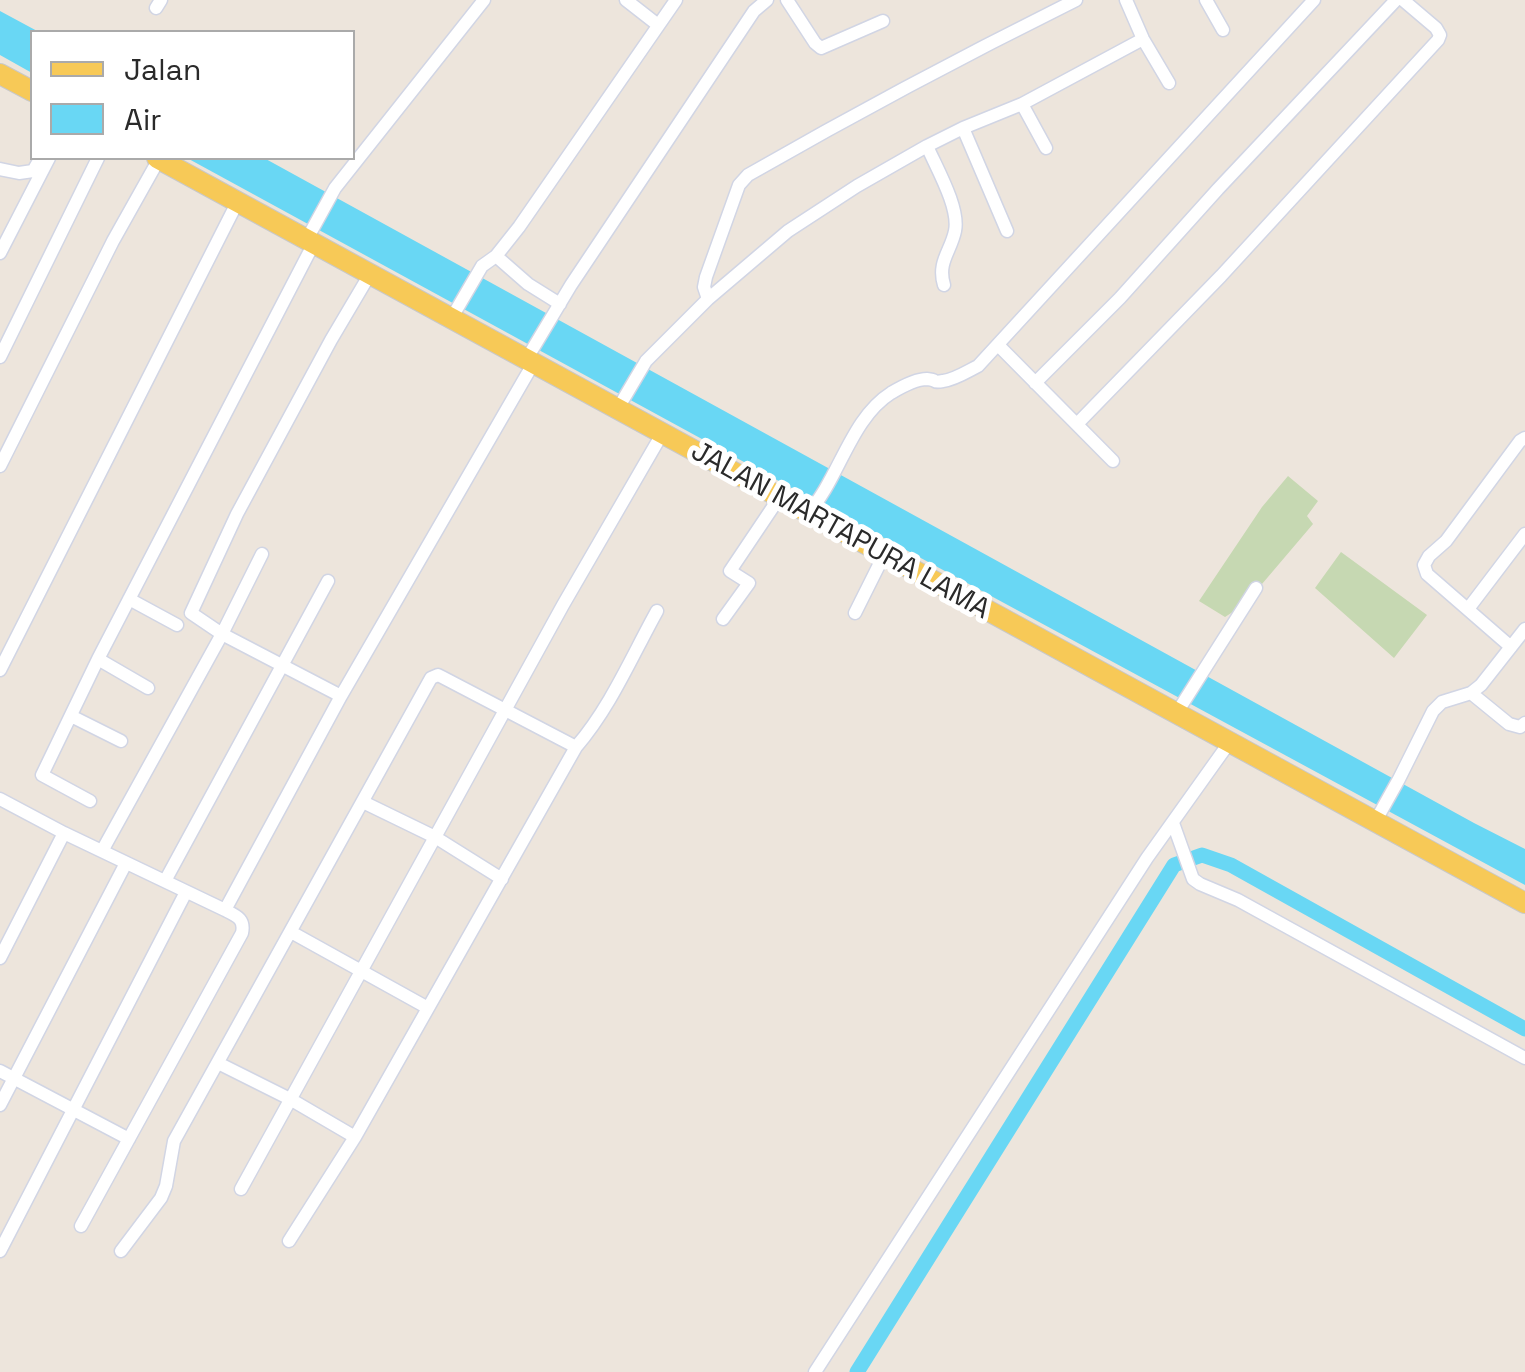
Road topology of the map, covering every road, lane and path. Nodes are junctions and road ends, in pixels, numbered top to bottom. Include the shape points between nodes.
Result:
1 (484, 0) edge
2 (626, 0) edge
3 (676, 0) edge
4 (767, 0) edge
5 (1076, 0) edge
6 (1126, 0) edge
7 (1206, 0) edge
8 (1314, 0) edge
9 (1400, 0) edge
10 (792, 2) edge
11 (882, 21) dead end
12 (658, 25) junction
13 (1223, 30) dead end
14 (1143, 39) junction
15 (0, 74) edge
16 (1169, 83) dead end
17 (30, 90) edge
18 (1022, 104) junction
19 (963, 128) junction
20 (927, 146) junction
21 (1046, 148) dead end
22 (40, 160) edge
23 (48, 160) edge
24 (97, 160) edge
25 (157, 160) edge
26 (162, 160) edge
27 (0, 169) edge
28 (238, 201) junction
29 (1007, 231) dead end
30 (310, 238) junction
31 (0, 252) edge
32 (496, 256) junction
33 (370, 274) junction
34 (944, 286) dead end
35 (708, 299) junction
36 (559, 307) junction
37 (454, 315) junction
38 (998, 344) junction
39 (0, 357) edge
40 (530, 358) junction
41 (1035, 382) junction
42 (620, 406) junction
43 (1076, 424) junction
44 (662, 434) junction
45 (1525, 438) edge
46 (1112, 461) dead end
47 (0, 466) edge
48 (779, 498) junction
49 (811, 510) junction
50 (1525, 534) edge
51 (262, 554) dead end
52 (884, 556) junction
53 (328, 581) dead end
54 (1256, 588) dead end
55 (130, 598) junction
56 (1468, 609) junction
57 (657, 611) dead end
58 (855, 613) dead end
59 (723, 619) dead end
60 (177, 625) dead end
61 (1525, 629) edge
62 (222, 634) junction
63 (1511, 647) junction
64 (98, 659) junction
65 (281, 665) junction
66 (0, 670) edge
67 (148, 688) dead end
68 (1472, 693) junction
69 (341, 696) junction
70 (1179, 709) junction
71 (506, 712) junction
72 (71, 716) junction
73 (1525, 723) edge
74 (121, 741) dead end
75 (1229, 743) junction
76 (576, 747) junction
77 (90, 802) dead end
78 (363, 802) junction
79 (2, 804) edge
80 (1376, 817) junction
81 (1173, 823) junction
82 (64, 833) junction
83 (435, 838) junction
84 (102, 851) junction
85 (126, 863) junction
86 (502, 879) junction
87 (165, 882) junction
88 (186, 892) junction
89 (1525, 903) edge
90 (225, 910) junction
91 (290, 932) junction
92 (0, 958) edge
93 (361, 970) junction
94 (428, 1008) junction
95 (1525, 1058) edge
96 (218, 1063) junction
97 (0, 1071) edge
98 (14, 1078) junction
99 (290, 1099) junction
100 (0, 1105) edge
101 (72, 1110) junction
102 (355, 1136) junction
103 (129, 1140) junction
104 (241, 1189) dead end
105 (81, 1226) dead end
106 (289, 1240) dead end
107 (0, 1250) edge
108 (121, 1251) dead end
109 (814, 1372) edge

1 - 30 street via 335,188
2 - 12 street
3 - 12 street
4 - 36 street via 748,7
5 - 35 street via 748,175 704,281
6 - 14 street
7 - 13 street
8 - 38 street
9 - 41 street
9 - 43 street via 1436,28 1438,40
10 - 11 street via 821,48
12 - 32 street
14 - 16 street
14 - 18 street
15 - 17 main road
18 - 19 street
18 - 21 street
19 - 20 street
19 - 29 street
20 - 34 street via 954,208
20 - 35 street via 788,231
22 - 27 street via 33,171
23 - 31 street
24 - 39 street
25 - 47 street
26 - 28 main road, JALAN MARTAPURA LAMA
28 - 30 main road, JALAN MARTAPURA LAMA
28 - 66 street
30 - 33 main road, JALAN MARTAPURA LAMA
30 - 55 street
32 - 36 street
32 - 37 street via 482,266
33 - 37 main road, JALAN MARTAPURA LAMA
33 - 62 street via 192,609
35 - 42 street via 646,360
36 - 40 street
37 - 40 main road, JALAN MARTAPURA LAMA
38 - 41 street
38 - 49 street via 978,366 945,381 912,382 874,406
40 - 42 main road, JALAN MARTAPURA LAMA
40 - 69 street
41 - 43 street
42 - 44 main road, JALAN MARTAPURA LAMA
43 - 46 street
44 - 48 main road, JALAN MARTAPURA LAMA
44 - 71 street
45 - 56 street via 1424,565
48 - 49 main road, JALAN MARTAPURA LAMA
48 - 59 street via 730,570 749,583
49 - 52 main road, JALAN MARTAPURA LAMA
50 - 56 street
51 - 62 street
52 - 58 street
52 - 70 main road, JALAN MARTAPURA LAMA
53 - 65 street
54 - 70 street
55 - 60 street
55 - 64 street
56 - 63 street
57 - 76 street
61 - 63 street
62 - 65 street
62 - 84 street
63 - 68 street
64 - 67 street
64 - 72 street
65 - 69 street
65 - 87 street
68 - 73 street via 1509,724
68 - 80 street via 1433,710
69 - 90 street
70 - 75 main road, JALAN MARTAPURA LAMA
71 - 76 street
71 - 78 street via 433,676
71 - 83 street
72 - 74 street
72 - 77 street via 42,776
75 - 80 main road, JALAN MARTAPURA LAMA
75 - 81 street
76 - 86 street
78 - 83 street
78 - 91 street
79 - 82 street
80 - 89 main road, JALAN MARTAPURA LAMA
81 - 95 street via 1200,884
81 - 109 street
82 - 84 street
82 - 92 street
83 - 86 street
83 - 93 street
84 - 85 street
85 - 87 street
85 - 98 street
86 - 94 street
87 - 88 street
88 - 90 street
88 - 101 street
90 - 103 street via 240,918 242,933
91 - 93 street
91 - 96 street
93 - 94 street
93 - 99 street
94 - 102 street
96 - 99 street
96 - 108 street via 174,1141 161,1198
97 - 98 street
98 - 100 street
98 - 101 street
99 - 102 street
99 - 104 street
101 - 103 street
101 - 107 street
102 - 106 street
103 - 105 street

